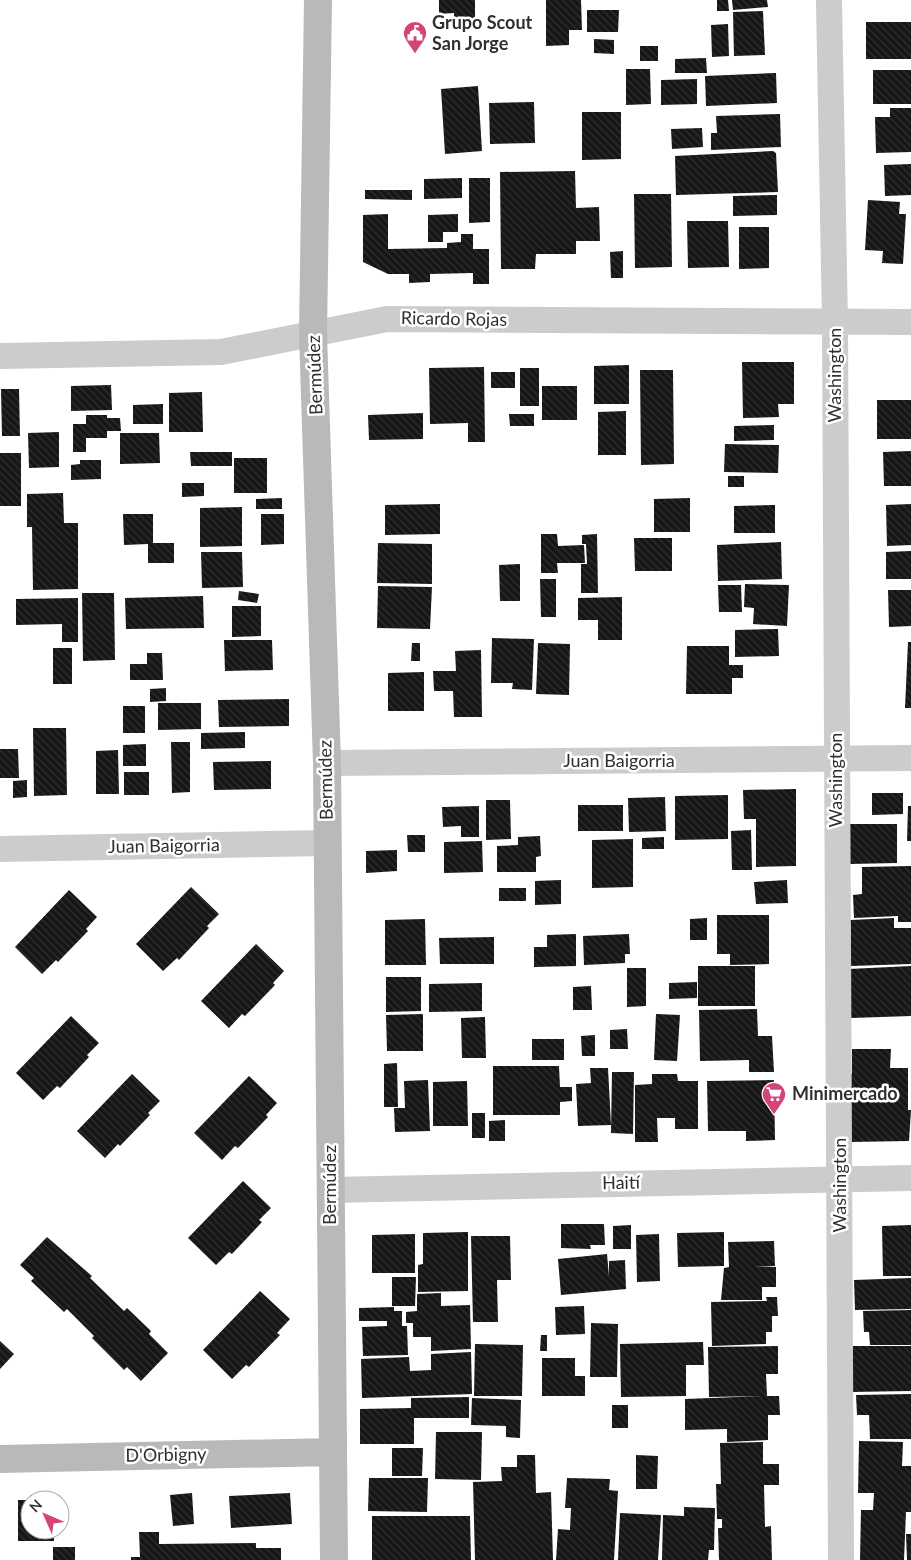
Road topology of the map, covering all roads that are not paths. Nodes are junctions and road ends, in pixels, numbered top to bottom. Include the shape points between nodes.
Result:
1 (318, 0) edge
2 (829, 0) edge
3 (911, 322) edge
4 (835, 323) junction
5 (313, 334) junction
6 (0, 356) edge
7 (911, 758) edge
8 (835, 759) junction
9 (327, 763) junction
10 (327, 843) junction
11 (0, 849) edge
12 (840, 1178) junction
13 (911, 1178) edge
14 (330, 1190) junction
15 (332, 1452) junction
16 (0, 1459) edge
17 (334, 1560) edge
18 (841, 1560) edge

1 - 5 main road, Bermúdez
2 - 4 street, Washington
3 - 4 street, Ricardo Rojas
4 - 5 street, Ricardo Rojas via 387,318
4 - 8 street, Washington
5 - 6 street, Ricardo Rojas via 220,352
5 - 9 main road, Bermúdez
7 - 8 street, Juan Baigorria
8 - 9 street, Juan Baigorria
8 - 12 street, Washington
9 - 10 main road, Bermúdez
10 - 11 street, Juan Baigorria
10 - 14 main road, Bermúdez
12 - 13 street, Haití
12 - 14 street, Haití
12 - 18 street, Washington
14 - 15 main road, Bermúdez
15 - 16 main road, D'Orbigny
15 - 17 main road, Bermúdez

